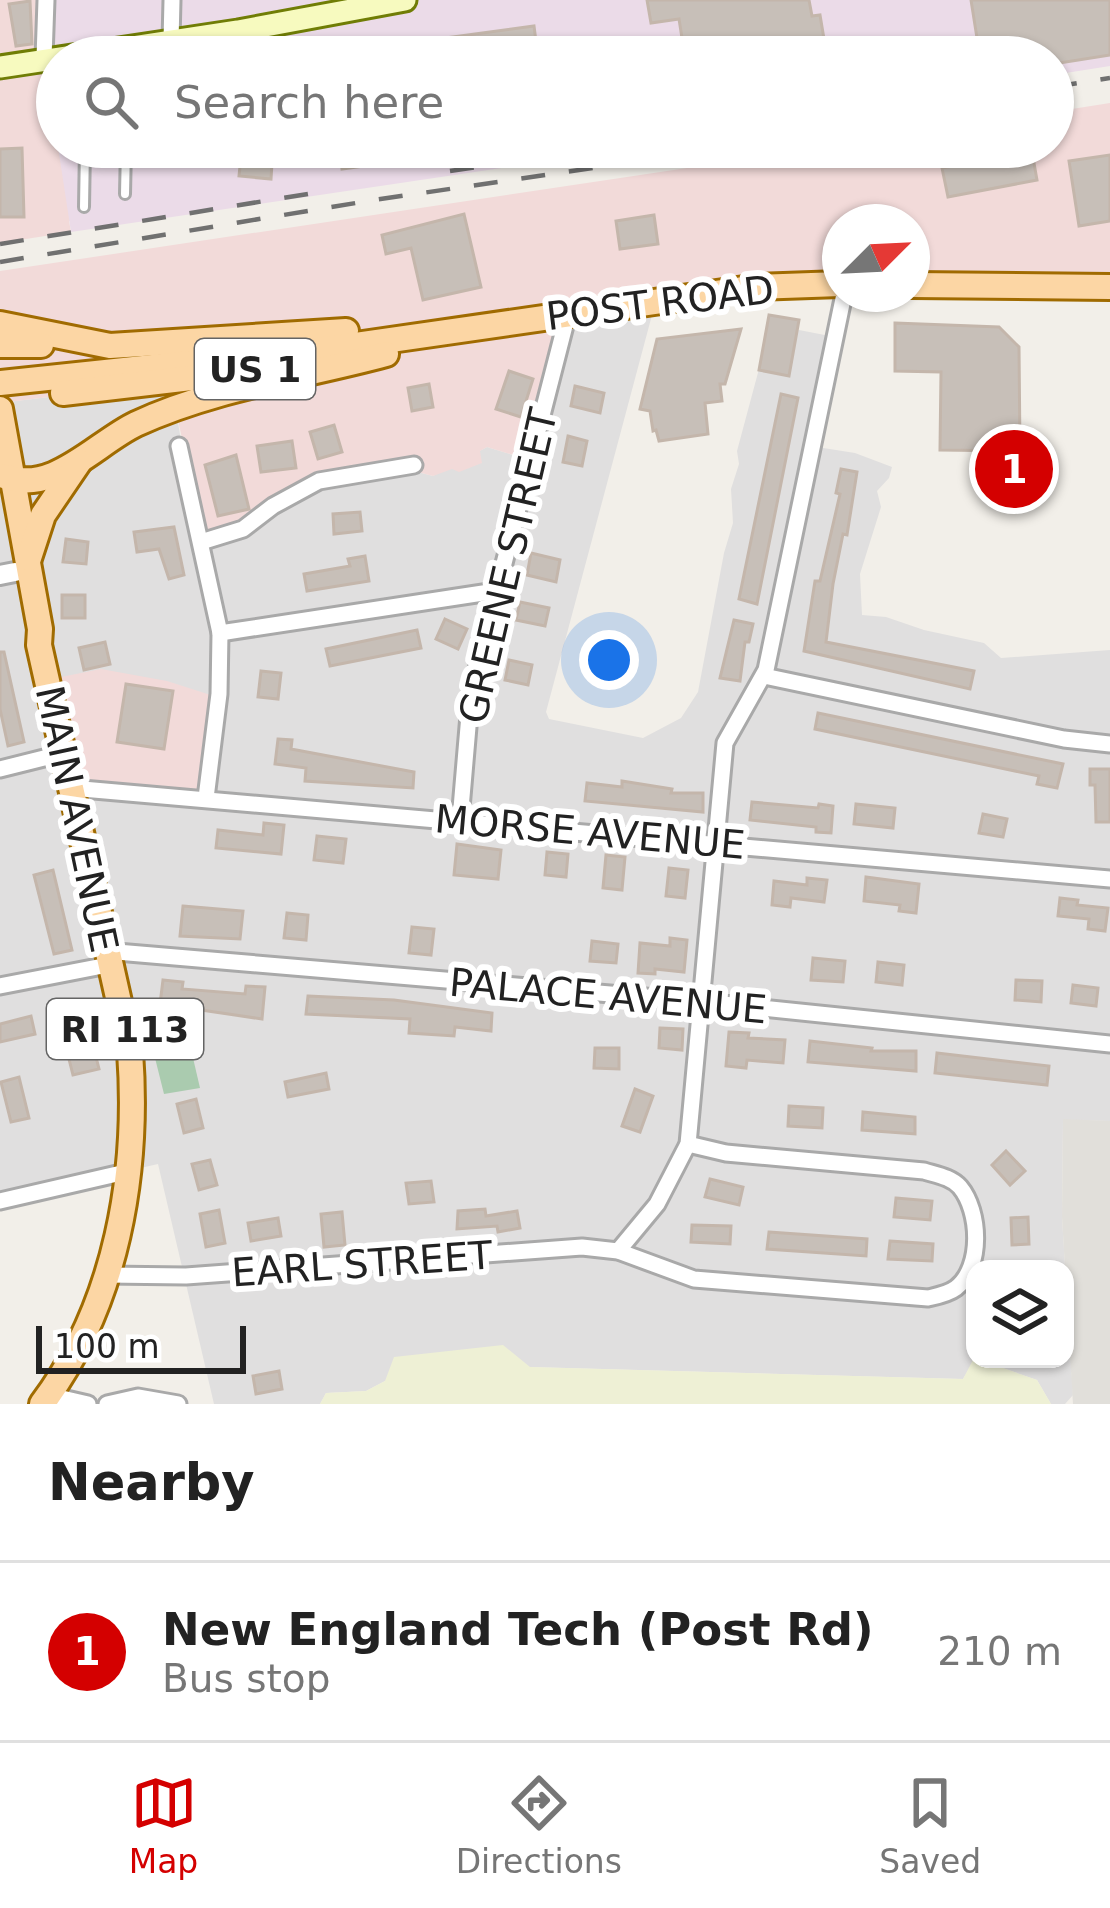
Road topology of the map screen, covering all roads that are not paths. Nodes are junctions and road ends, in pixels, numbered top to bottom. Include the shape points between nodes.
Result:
1 (46, 0) edge
2 (172, 0) edge
3 (404, 0) edge
4 (45, 36) edge
5 (171, 36) edge
6 (199, 36) edge
7 (36, 60) edge
8 (0, 67) edge
9 (85, 168) edge
10 (126, 168) edge
11 (125, 194) dead end
12 (84, 207) dead end
13 (822, 285) edge
14 (930, 285) edge
15 (1110, 286) edge
16 (840, 312) edge
17 (568, 314) junction
18 (0, 324) edge
19 (481, 326) junction
20 (0, 345) edge
21 (110, 346) junction
22 (8, 398) edge
23 (179, 446) dead end
24 (80, 461) junction
25 (414, 465) dead end
26 (5, 483) edge
27 (202, 542) junction
28 (15, 569) edge
29 (496, 591) junction
30 (220, 634) junction
31 (764, 676) junction
32 (1110, 744) edge
33 (64, 753) junction
34 (0, 769) edge
35 (71, 788) junction
36 (206, 798) junction
37 (460, 820) junction
38 (716, 844) junction
39 (1110, 879) edge
40 (107, 958) junction
41 (0, 986) edge
42 (704, 1002) junction
43 (1110, 1044) edge
44 (688, 1144) junction
45 (130, 1171) junction
46 (0, 1201) edge
47 (618, 1251) junction
48 (106, 1274) junction
49 (45, 1400) edge
50 (88, 1404) edge
51 (107, 1404) edge
52 (178, 1404) edge

1 - 4 street
2 - 5 street
3 - 6 main road
7 - 8 main road
9 - 12 lane
10 - 11 lane
13 - 17 main road, POST ROAD / US 1
14 - 15 main road
16 - 31 street
17 - 19 main road, POST ROAD / US 1
17 - 29 street, GREENE STREET
18 - 21 main road
19 - 21 main road
19 - 22 main road, POST ROAD / US 1 via 290,364
19 - 24 main road via 197,400 134,425
20 - 21 main road
22 - 26 main road, MAIN AVENUE / RI 113
23 - 27 street
24 - 26 main road
24 - 28 main road
25 - 27 street via 319,481 243,529
26 - 28 main road, MAIN AVENUE / RI 113
27 - 30 street
28 - 33 main road, MAIN AVENUE / RI 113
29 - 30 street
29 - 37 street, GREENE STREET via 471,692
30 - 36 street
31 - 32 street
31 - 38 street via 725,743
33 - 34 street
33 - 35 main road, MAIN AVENUE / RI 113
35 - 36 street, MORSE AVENUE
35 - 40 main road, MAIN AVENUE / RI 113
36 - 37 street, MORSE AVENUE
37 - 38 street, MORSE AVENUE
38 - 39 street, MORSE AVENUE
38 - 42 street
40 - 41 street, PALACE AVENUE
40 - 42 street, PALACE AVENUE
40 - 45 main road, MAIN AVENUE / RI 113 via 130,1051
42 - 43 street, PALACE AVENUE
42 - 44 street
44 - 47 street via 657,1204
44 - 47 street, EARL STREET via 924,1171 956,1182 975,1230 969,1271 954,1289 912,1298 694,1279
45 - 46 street
45 - 48 main road, MAIN AVENUE / RI 113
47 - 48 street, EARL STREET
48 - 49 main road, MAIN AVENUE / RI 113
49 - 50 street
51 - 52 street via 139,1397

